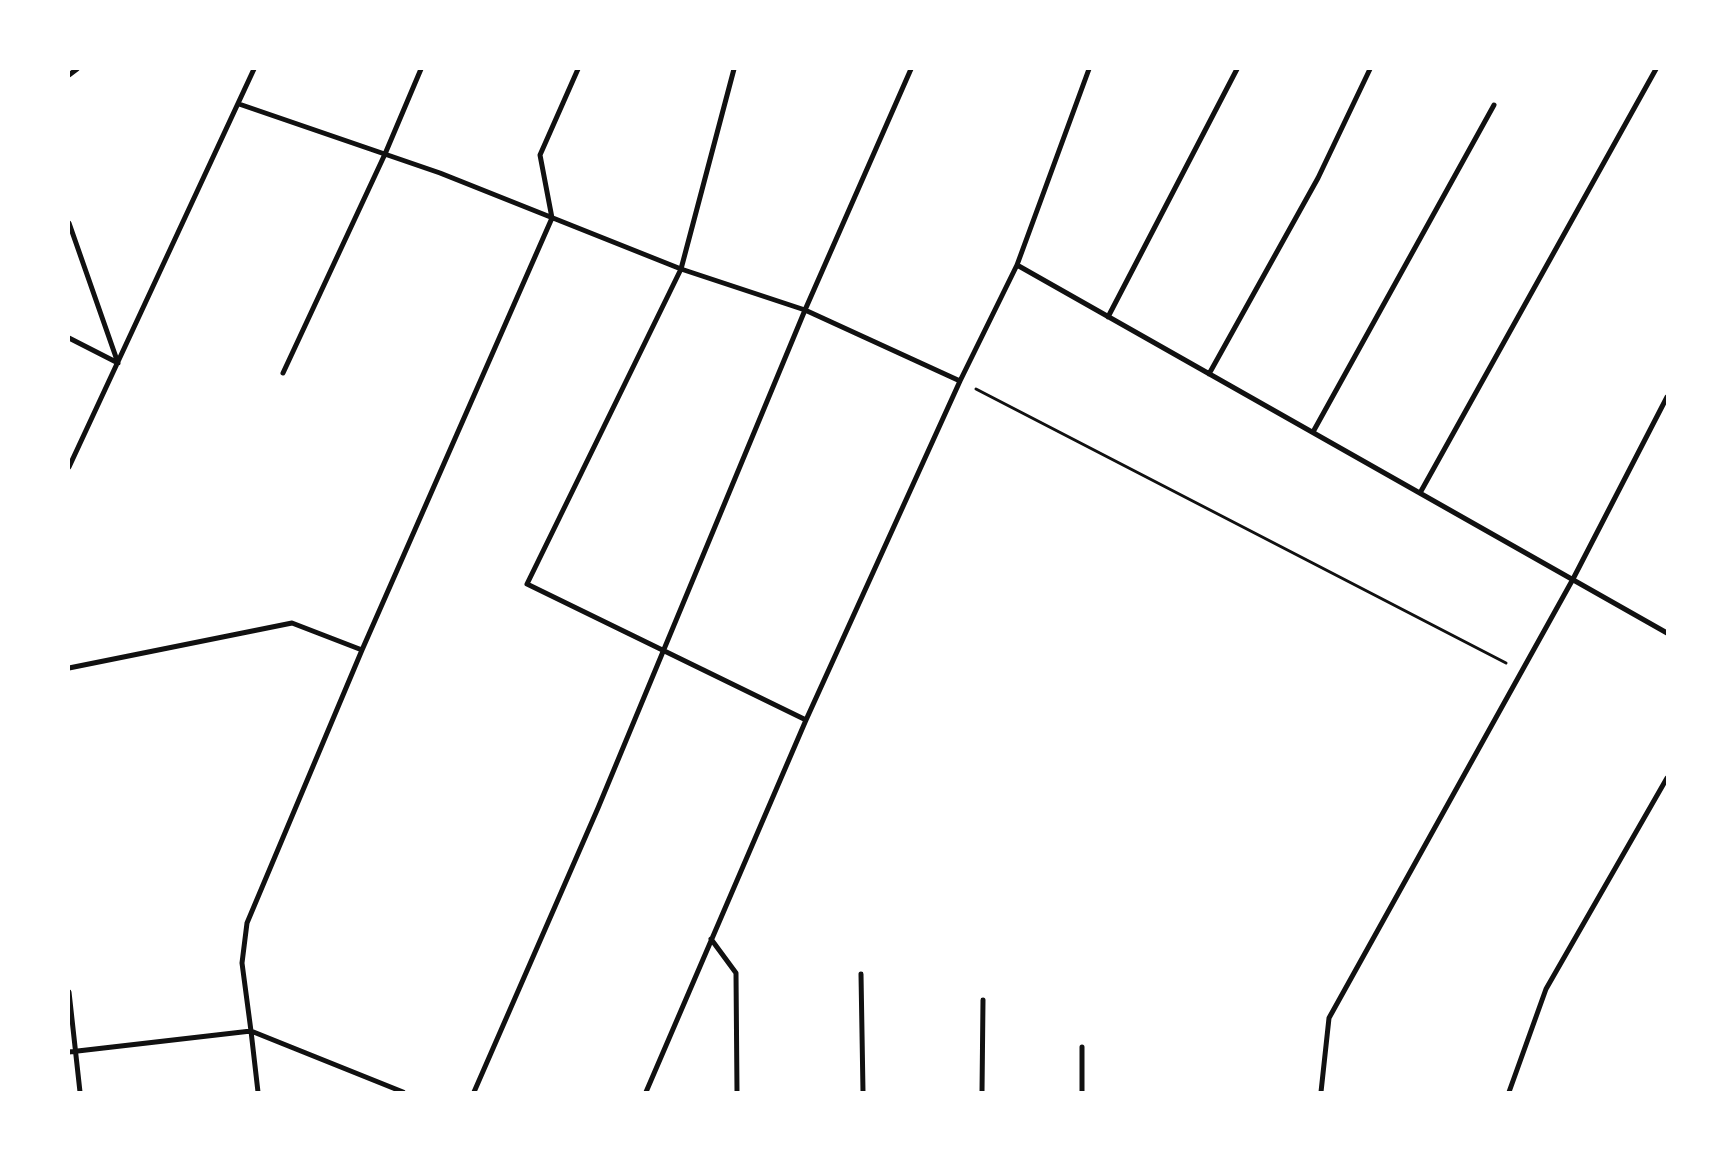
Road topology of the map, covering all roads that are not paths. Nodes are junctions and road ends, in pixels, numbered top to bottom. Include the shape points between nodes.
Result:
1 (77, 69) edge
2 (254, 69) edge
3 (421, 69) edge
4 (578, 69) edge
5 (734, 69) edge
6 (911, 69) edge
7 (1089, 69) edge
8 (1237, 69) edge
9 (1370, 69) edge
10 (1656, 69) edge
11 (69, 75) edge
12 (238, 104) junction
13 (1494, 104) dead end
14 (386, 154) junction
15 (552, 218) junction
16 (69, 223) edge
17 (1017, 265) junction
18 (681, 269) junction
19 (805, 310) junction
20 (1108, 317) junction
21 (69, 338) edge
22 (118, 364) junction
23 (283, 373) dead end
24 (1209, 374) junction
25 (960, 380) junction
26 (1667, 397) edge
27 (1313, 432) junction
28 (69, 467) edge
29 (1420, 492) junction
30 (1573, 579) junction
31 (1667, 632) edge
32 (362, 650) junction
33 (664, 650) junction
34 (69, 668) edge
35 (806, 720) junction
36 (1667, 778) edge
37 (711, 939) junction
38 (861, 974) dead end
39 (69, 992) edge
40 (982, 1000) dead end
41 (250, 1031) junction
42 (1082, 1047) dead end
43 (69, 1052) edge
44 (77, 1052) junction
45 (80, 1092) edge
46 (258, 1092) edge
47 (403, 1092) edge
48 (474, 1092) edge
49 (646, 1092) edge
50 (737, 1092) edge
51 (863, 1092) edge
52 (982, 1092) edge
53 (1082, 1092) edge
54 (1321, 1092) edge
55 (1509, 1092) edge

1 - 11 street
2 - 12 street
3 - 14 street
4 - 15 street via 540,155
5 - 18 street
6 - 19 street
7 - 17 street
8 - 20 street
9 - 24 street via 1318,178
10 - 29 street
12 - 14 street
12 - 22 street
13 - 27 street
14 - 15 street via 440,172
14 - 23 street
15 - 18 street
15 - 32 street
16 - 22 street
17 - 20 street
17 - 25 street
18 - 19 street
18 - 33 street via 527,584
19 - 25 street
19 - 33 street
20 - 24 street
21 - 22 street
22 - 28 street
24 - 27 street
25 - 35 street
26 - 30 street
27 - 29 street
29 - 30 street
30 - 31 street
30 - 54 street via 1329,1018
32 - 34 street via 292,623
32 - 41 street via 247,924 242,963
33 - 35 street
33 - 48 street
35 - 37 street
36 - 55 street via 1546,989
37 - 49 street
37 - 50 street via 736,973
38 - 51 street
39 - 44 street
40 - 52 street
41 - 44 street
41 - 46 street
41 - 47 street
42 - 53 street
43 - 44 street
44 - 45 street

